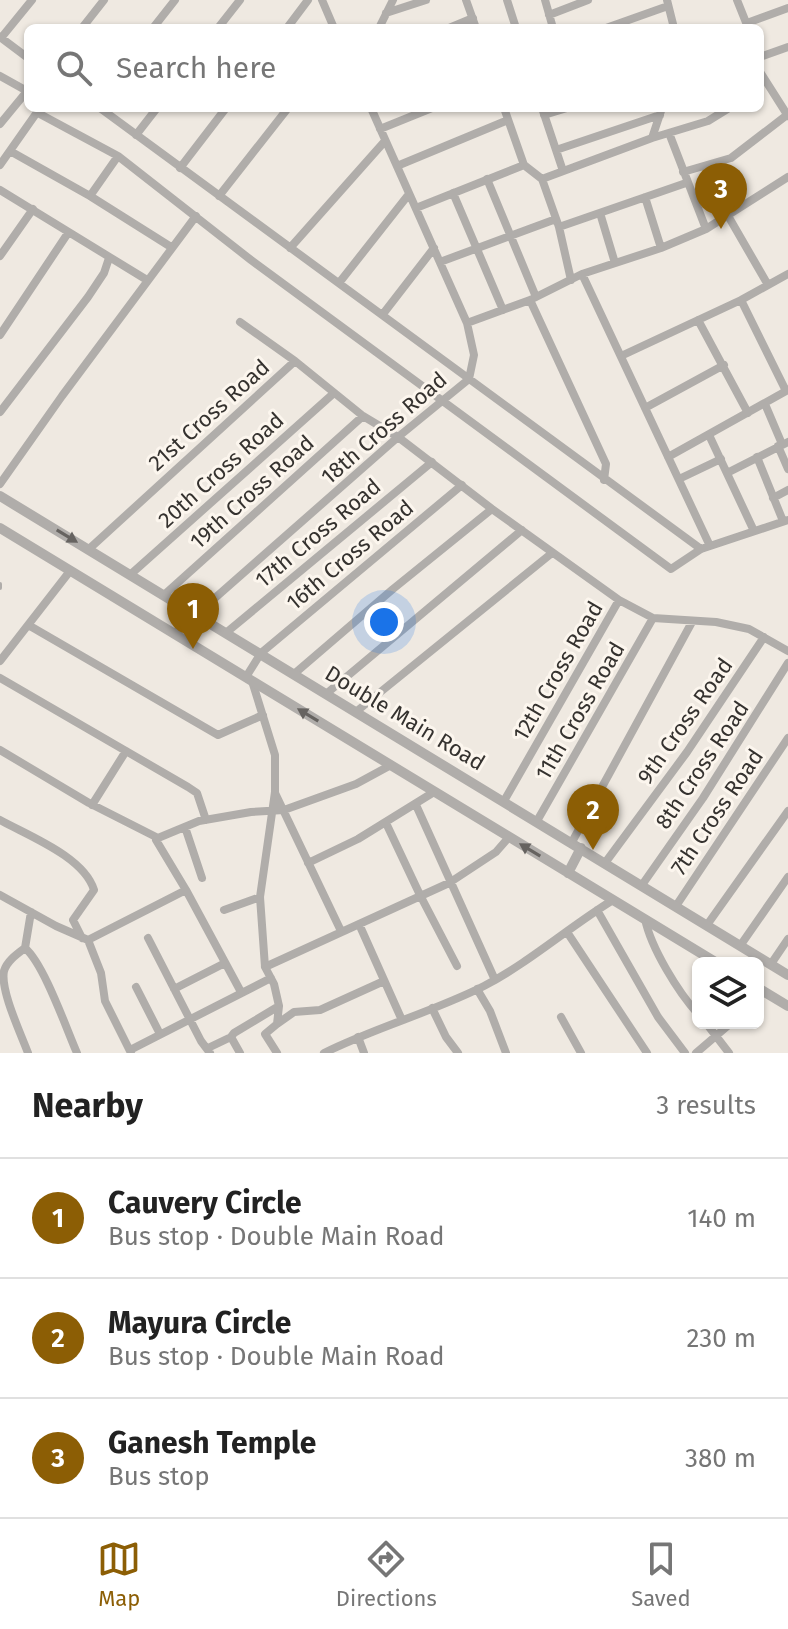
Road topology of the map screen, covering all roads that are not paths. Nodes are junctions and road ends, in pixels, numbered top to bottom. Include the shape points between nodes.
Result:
1 (32, 0) edge
2 (104, 0) edge
3 (175, 0) edge
4 (240, 0) edge
5 (308, 0) edge
6 (322, 0) edge
7 (393, 0) edge
8 (426, 0) edge
9 (466, 0) edge
10 (507, 0) edge
11 (545, 0) edge
12 (588, 0) edge
13 (737, 0) edge
14 (668, 3) edge
15 (788, 8) edge
16 (386, 13) junction
17 (549, 15) junction
18 (474, 23) edge
19 (85, 24) edge
20 (156, 24) edge
21 (221, 24) edge
22 (290, 24) edge
23 (332, 24) edge
24 (381, 24) edge
25 (515, 24) edge
26 (552, 24) edge
27 (616, 24) edge
28 (673, 24) edge
29 (747, 24) edge
30 (749, 24) edge
31 (0, 37) edge
32 (788, 47) edge
33 (24, 55) edge
34 (764, 56) edge
35 (0, 76) edge
36 (764, 86) edge
37 (24, 89) edge
38 (24, 94) edge
39 (38, 112) edge
40 (41, 112) edge
41 (105, 112) edge
42 (154, 112) edge
43 (223, 112) edge
44 (285, 112) edge
45 (373, 112) edge
46 (422, 112) edge
47 (505, 112) edge
48 (543, 112) edge
49 (661, 112) edge
50 (723, 112) edge
51 (788, 115) edge
52 (1, 120) edge
53 (508, 120) junction
54 (380, 129) junction
55 (669, 133) junction
56 (136, 135) junction
57 (652, 138) junction
58 (385, 141) junction
59 (556, 150) junction
60 (10, 151) junction
61 (118, 156) junction
62 (0, 165) edge
63 (524, 165) junction
64 (397, 166) junction
65 (180, 168) junction
66 (563, 171) junction
67 (683, 172) junction
68 (788, 177) edge
69 (487, 179) junction
70 (542, 179) junction
71 (686, 183) junction
72 (0, 190) edge
73 (453, 193) junction
74 (409, 194) junction
75 (90, 196) junction
76 (219, 196) junction
77 (645, 197) junction
78 (416, 208) junction
79 (33, 209) junction
80 (600, 213) junction
81 (727, 214) junction
82 (196, 216) junction
83 (557, 223) junction
84 (706, 229) junction
85 (68, 233) junction
86 (510, 236) junction
87 (171, 247) junction
88 (290, 248) junction
89 (434, 248) junction
90 (661, 248) junction
91 (475, 249) junction
92 (0, 256) edge
93 (109, 258) junction
94 (440, 262) junction
95 (615, 263) junction
96 (582, 274) junction
97 (788, 274) edge
98 (147, 280) junction
99 (571, 280) junction
100 (339, 283) junction
101 (768, 285) junction
102 (533, 298) junction
103 (741, 300) junction
104 (503, 310) junction
105 (383, 314) junction
106 (698, 320) junction
107 (240, 322) dead end
108 (467, 323) junction
109 (0, 335) edge
110 (621, 356) junction
111 (295, 361) junction
112 (724, 365) junction
113 (469, 379) junction
114 (787, 391) edge
115 (334, 393) junction
116 (442, 400) junction
117 (765, 404) junction
118 (645, 408) junction
119 (0, 412) edge
120 (748, 413) junction
121 (363, 416) junction
122 (709, 435) junction
123 (398, 437) junction
124 (783, 444) edge
125 (668, 457) junction
126 (757, 457) junction
127 (721, 459) junction
128 (432, 462) junction
129 (788, 469) edge
130 (727, 473) junction
131 (679, 479) junction
132 (604, 480) junction
133 (0, 484) edge
134 (462, 485) junction
135 (788, 490) edge
136 (0, 496) edge
137 (773, 498) junction
138 (492, 509) junction
139 (786, 520) edge
140 (0, 528) edge
141 (522, 530) junction
142 (754, 531) junction
143 (706, 548) junction
144 (89, 549) junction
145 (552, 553) junction
146 (70, 571) junction
147 (131, 574) junction
148 (164, 595) junction
149 (619, 600) junction
150 (196, 614) junction
151 (653, 618) junction
152 (692, 622) junction
153 (30, 626) junction
154 (227, 632) junction
155 (174, 634) junction
156 (764, 637) junction
157 (788, 651) edge
158 (261, 653) junction
159 (0, 661) edge
160 (788, 663) edge
161 (294, 674) junction
162 (0, 678) edge
163 (249, 679) junction
164 (326, 694) junction
165 (357, 711) junction
166 (263, 715) junction
167 (788, 738) edge
168 (0, 750) edge
169 (126, 751) junction
170 (391, 765) junction
171 (275, 792) junction
172 (434, 792) junction
173 (504, 801) junction
174 (92, 805) junction
175 (416, 805) junction
176 (272, 810) junction
177 (284, 810) junction
178 (788, 811) edge
179 (0, 820) edge
180 (206, 820) junction
181 (537, 821) junction
182 (386, 823) junction
183 (185, 827) junction
184 (509, 837) junction
185 (158, 838) junction
186 (577, 845) junction
187 (308, 863) junction
188 (605, 863) junction
189 (568, 873) junction
190 (788, 877) edge
191 (202, 878) dead end
192 (449, 883) junction
193 (642, 885) junction
194 (186, 890) junction
195 (0, 895) edge
196 (420, 895) junction
197 (260, 897) junction
198 (613, 900) junction
199 (676, 906) junction
200 (224, 910) dead end
201 (597, 910) junction
202 (31, 912) junction
203 (645, 919) junction
204 (359, 924) junction
205 (707, 925) junction
206 (341, 931) junction
207 (567, 932) junction
208 (148, 938) dead end
209 (85, 939) junction
210 (788, 939) edge
211 (740, 946) junction
212 (25, 948) junction
213 (699, 952) junction
214 (702, 957) edge
215 (707, 957) edge
216 (225, 963) junction
217 (771, 964) junction
218 (457, 966) dead end
219 (265, 967) junction
220 (788, 975) edge
221 (271, 978) junction
222 (495, 980) junction
223 (384, 981) junction
224 (136, 987) dead end
225 (174, 989) junction
226 (477, 989) junction
227 (241, 992) junction
228 (764, 995) edge
229 (692, 1005) edge
230 (279, 1006) junction
231 (788, 1006) edge
232 (432, 1008) junction
233 (561, 1017) dead end
234 (401, 1018) junction
235 (189, 1019) junction
236 (277, 1024) junction
237 (711, 1029) edge
238 (725, 1029) edge
239 (160, 1034) junction
240 (717, 1036) junction
241 (231, 1037) junction
242 (358, 1037) junction
243 (130, 1051) edge
244 (209, 1051) edge
245 (28, 1053) edge
246 (77, 1053) edge
247 (240, 1053) edge
248 (277, 1053) edge
249 (324, 1053) edge
250 (364, 1053) edge
251 (458, 1053) edge
252 (506, 1053) edge
253 (581, 1053) edge
254 (647, 1053) edge
255 (685, 1053) edge
256 (696, 1053) edge
257 (729, 1053) edge

1 - 31 street
2 - 19 street
3 - 20 street
4 - 21 street
5 - 22 street
6 - 23 street
7 - 16 street
8 - 16 street
9 - 18 street
10 - 25 street
11 - 17 street
12 - 17 street
13 - 29 street
14 - 27 street
14 - 28 street
15 - 30 street
16 - 24 street
17 - 26 street
31 - 33 street
32 - 34 street
35 - 37 street
36 - 51 street
38 - 52 street
39 - 60 street
40 - 61 street
41 - 56 street
42 - 56 street
43 - 65 street
44 - 76 street
45 - 54 street, 18th Cross Road
46 - 54 street
47 - 53 street
48 - 59 street
49 - 57 street
49 - 59 street
50 - 55 street
51 - 67 street via 731,158
53 - 63 street
53 - 64 street
54 - 58 street, 18th Cross Road
55 - 57 street
55 - 67 street
56 - 65 street
57 - 66 street
58 - 64 street, 18th Cross Road
58 - 88 street
59 - 66 street
60 - 62 street
60 - 75 street
61 - 75 street
61 - 82 street
63 - 69 street
63 - 70 street
64 - 74 street, 18th Cross Road
65 - 76 street
66 - 70 street
67 - 71 street
68 - 81 street
69 - 73 street
69 - 86 street
70 - 83 street
71 - 77 street
71 - 84 street
72 - 79 street
73 - 78 street
73 - 91 street
74 - 78 street, 18th Cross Road
74 - 100 street
75 - 87 street
76 - 88 street
77 - 80 street
77 - 90 street
78 - 89 street, 18th Cross Road
79 - 85 street
79 - 92 street
80 - 83 street
80 - 95 street
81 - 84 street
81 - 101 street
82 - 87 street
82 - 116 street
83 - 86 street
83 - 99 street
84 - 90 street
85 - 93 street
85 - 109 street
86 - 91 street
86 - 102 street
87 - 98 street
88 - 100 street
89 - 94 street, 18th Cross Road
89 - 105 street
90 - 95 street
91 - 94 street
91 - 104 street
93 - 98 street
93 - 119 street via 88,297
94 - 108 street, 18th Cross Road
95 - 96 street
96 - 99 street
96 - 110 street
97 - 101 street
98 - 133 street
99 - 102 street
100 - 105 street
101 - 103 street
102 - 104 street
102 - 132 street via 606,464
103 - 106 street
103 - 114 street
104 - 108 street
105 - 113 street
106 - 110 street
106 - 112 street
107 - 111 street
108 - 113 street, 18th Cross Road via 474,355
110 - 118 street
111 - 115 street, 21st Cross Road
111 - 144 street, 21st Cross Road
112 - 118 street
112 - 120 street
113 - 116 street, 18th Cross Road
113 - 132 street
114 - 117 street
115 - 121 street, 21st Cross Road
115 - 147 street, 20th Cross Road
116 - 123 street, 18th Cross Road
116 - 143 street via 671,569
117 - 120 street
117 - 124 street
118 - 125 street
120 - 122 street
121 - 123 street, 21st Cross Road
121 - 148 street, 19th Cross Road
122 - 125 street
122 - 127 street
123 - 128 street, 21st Cross Road
123 - 150 street, 18th Cross Road
124 - 126 street
124 - 129 street
125 - 131 street
126 - 130 street
126 - 137 street
127 - 130 street
127 - 131 street
128 - 134 street, 21st Cross Road
128 - 154 street, 17th Cross Road
130 - 142 street
131 - 143 street
132 - 143 street
134 - 138 street, 21st Cross Road
134 - 158 street, 16th Cross Road
135 - 137 street
136 -> 144 street, Double Main Road
137 - 139 street
138 - 141 street, 21st Cross Road
138 - 161 street
139 - 142 street
140 - 146 street
141 - 145 street, 21st Cross Road
141 - 164 street
142 - 143 street
144 - 147 street, Double Main Road
145 - 149 street, 21st Cross Road
145 - 165 street
146 - 153 street
146 - 155 street
147 - 148 street, Double Main Road
148 - 150 street, Double Main Road
149 - 151 street, 21st Cross Road
149 - 173 street, 12th Cross Road
150 - 154 street, Double Main Road
150 - 155 street, 18th Cross Road
151 - 152 street
151 - 181 street, 11th Cross Road
152 - 156 street via 716,622
152 - 186 street
153 - 159 street
153 - 166 street via 218,735
154 - 158 street, Double Main Road
155 - 163 street
156 - 157 street
156 - 188 street, 9th Cross Road
158 - 161 street, Double Main Road
158 - 163 street, 16th Cross Road
160 - 193 street, 8th Cross Road
161 - 164 street, Double Main Road
162 - 169 street
163 - 166 street
170 -> 163 street
164 - 165 street, Double Main Road
165 - 173 street, Double Main Road
166 - 171 street via 275,755
167 - 199 street, 7th Cross Road
168 - 174 street
169 - 174 street
169 - 180 street via 197,793
170 - 172 street
170 - 177 street
171 - 176 street
171 - 177 street
172 - 175 street
172 - 184 street
173 - 181 street, Double Main Road
174 - 185 street
175 - 182 street
175 - 192 street
176 - 177 street
176 - 180 street
176 - 197 street
177 - 187 street
178 - 205 street
179 - 209 street via 68,857 89,875 94,890 73,920
180 - 183 street
181 - 186 street, Double Main Road
182 - 187 street
182 - 196 street
183 - 185 street
183 - 191 street
189 -> 184 street
184 - 192 street
185 - 194 street
186 - 188 street, Double Main Road
186 - 189 street
187 - 206 street
188 - 193 street, Double Main Road
189 - 198 street
190 - 211 street
192 - 196 street
192 - 222 street
193 - 199 street, Double Main Road
194 - 209 street
194 - 216 street
195 - 202 street
196 - 204 street
196 - 218 street
197 - 200 street
197 - 219 street
198 - 201 street
198 - 203 street
199 - 205 street, Double Main Road
201 - 207 street
201 - 255 street via 658,1017
202 - 209 street
202 - 212 street
203 - 213 street
203 - 229 street
204 - 206 street
204 - 223 street
205 - 211 street, Double Main Road
206 - 219 street
207 - 222 street
207 - 254 street
208 - 225 street
209 - 243 street via 101,973 105,1001
210 - 217 street
211 - 217 street, Double Main Road
212 - 245 street via 4,969 2,985
212 - 246 street
213 - 214 street
213 - 215 street
216 - 225 street
216 - 227 street
217 - 220 street, Double Main Road
219 - 221 street
221 - 227 street
221 - 230 street
222 - 226 street
223 - 234 street
223 - 236 street via 320,1010 294,1012
224 - 239 street
225 - 235 street
226 - 232 street
226 - 252 street
227 - 235 street
228 - 231 street
230 - 236 street
230 - 241 street
232 - 234 street
232 - 251 street
233 - 253 street
234 - 242 street
235 - 239 street
235 - 244 street
236 - 248 street via 265,1034
237 - 240 street
238 - 240 street
239 - 243 street
240 - 256 street
240 - 257 street
241 - 244 street
241 - 247 street
242 - 249 street
242 - 250 street

